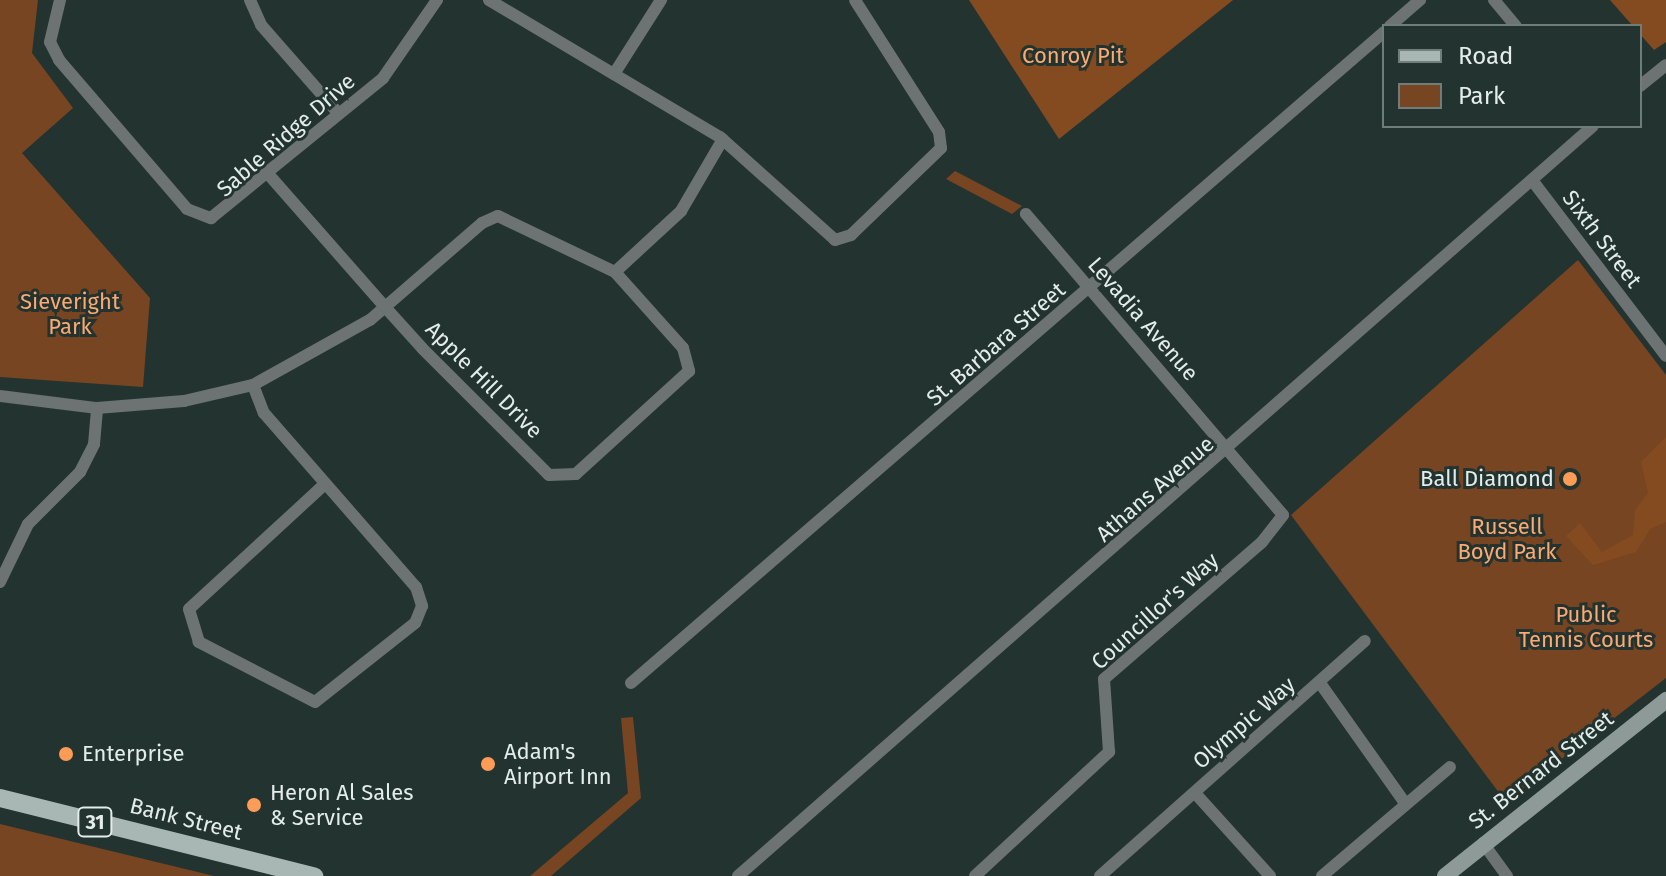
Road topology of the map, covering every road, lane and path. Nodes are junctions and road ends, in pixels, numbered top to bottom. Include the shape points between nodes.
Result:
1 (60, 0) edge
2 (250, 0) edge
3 (437, 0) edge
4 (489, 0) edge
5 (661, 0) edge
6 (855, 0) edge
7 (1420, 0) edge
8 (1494, 0) edge
9 (1392, 24) edge
10 (1514, 24) edge
11 (1382, 34) edge
12 (1666, 65) edge
13 (614, 74) junction
14 (1642, 84) edge
15 (339, 114) junction
16 (1591, 128) edge
17 (723, 139) junction
18 (269, 175) junction
19 (1535, 184) junction
20 (1026, 214) dead end
21 (615, 272) junction
22 (1090, 289) junction
23 (385, 307) junction
24 (1666, 356) edge
25 (253, 385) junction
26 (0, 396) edge
27 (97, 408) junction
28 (1231, 449) junction
29 (325, 484) junction
30 (0, 582) edge
31 (1365, 641) dead end
32 (631, 683) dead end
33 (1320, 683) junction
34 (1666, 700) edge
35 (1450, 767) dead end
36 (1195, 793) junction
37 (0, 798) edge
38 (1405, 803) junction
39 (1483, 843) junction
40 (314, 876) edge
41 (738, 876) edge
42 (975, 876) edge
43 (1100, 876) edge
44 (1270, 876) edge
45 (1322, 876) edge
46 (1445, 876) edge
47 (1507, 876) edge

1 - 18 street, Sable Ridge Drive via 50,42 59,60 187,209 221,216
2 - 15 street via 261,25
3 - 15 street, Sable Ridge Drive via 402,56
4 - 13 street
5 - 13 street
6 - 17 street via 939,132 941,148 932,164 851,235 835,240
7 - 9 street
8 - 10 street
11 - 22 street, St. Barbara Street
12 - 14 street
13 - 17 street
15 - 18 street, Sable Ridge Drive
16 - 19 street, Athans Avenue
17 - 21 street via 681,211
18 - 23 street
19 - 24 street, Sixth Street
19 - 28 street, Athans Avenue
20 - 22 street, Levadia Avenue
21 - 23 street, Apple Hill Drive via 498,216
21 - 23 street, Apple Hill Drive via 683,348 689,371 669,395 562,479 549,475
22 - 28 street, Levadia Avenue
22 - 32 street, St. Barbara Street
23 - 25 street, Apple Hill Drive via 311,360
25 - 27 street, Apple Hill Drive via 184,401
25 - 29 street via 264,413
26 - 27 street, Apple Hill Drive
27 - 30 street via 94,444 80,472 28,524
28 - 41 street, Athans Avenue
28 - 42 street, Councillor's Way via 1283,515 1282,524 1104,679 1109,752 1089,778
29 - 29 street via 189,609 199,642 315,702 415,623 422,606 416,587
31 - 33 street, Olympic Way
33 - 36 street, Olympic Way
33 - 38 street, Olympic Way
34 - 39 street, St. Bernard Street
35 - 38 street
36 - 43 street, Olympic Way
36 - 44 street, Olympic Way
37 - 40 main road, Bank Street / 31
38 - 45 street
39 - 46 street, St. Bernard Street
39 - 47 street

